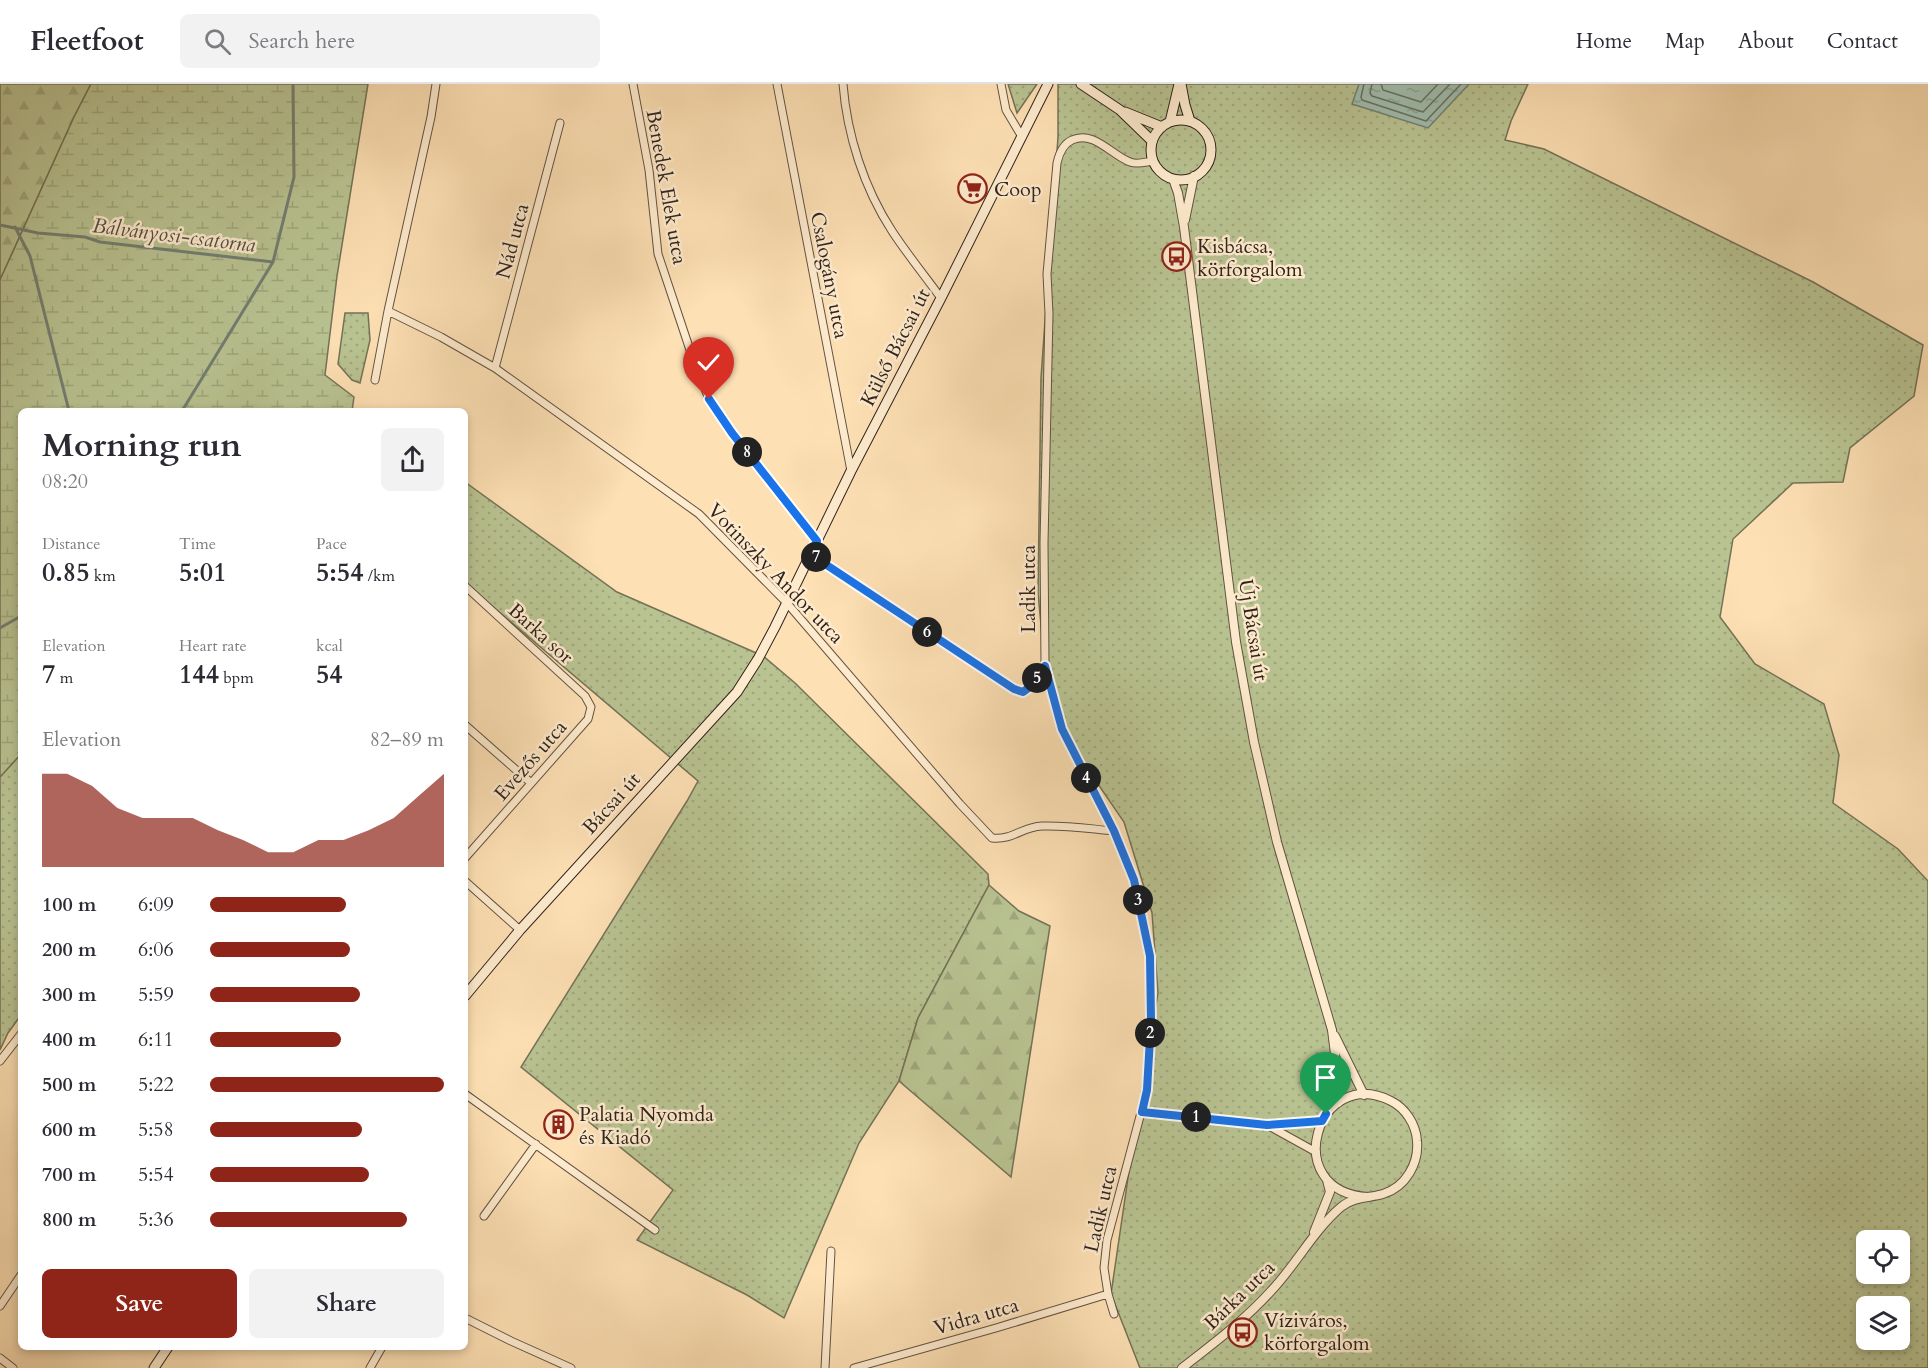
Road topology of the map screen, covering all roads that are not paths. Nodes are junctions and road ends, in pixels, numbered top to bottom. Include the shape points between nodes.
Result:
1 (436, 84) edge
2 (633, 84) edge
3 (777, 84) edge
4 (843, 84) edge
5 (1001, 84) edge
6 (1048, 84) edge
7 (1081, 84) edge
8 (1180, 84) edge
9 (1120, 110) junction
10 (1190, 121) junction
11 (560, 123) dead end
12 (1166, 124) junction
13 (1022, 137) junction
14 (1152, 141) junction
15 (1153, 161) junction
16 (1194, 176) junction
17 (1173, 179) junction
18 (1184, 227) junction
19 (941, 298) junction
20 (388, 311) junction
21 (495, 368) junction
22 (375, 380) dead end
23 (851, 471) junction
24 (817, 541) junction
25 (810, 554) junction
26 (468, 589) edge
27 (786, 602) junction
28 (775, 627) joint
29 (1045, 666) junction
30 (591, 707) joint
31 (468, 728) edge
32 (531, 783) junction
33 (1114, 831) junction
34 (468, 855) edge
35 (468, 884) edge
36 (520, 930) junction
37 (468, 992) edge
38 (1332, 1030) junction
39 (18, 1038) edge
40 (0, 1061) edge
41 (1364, 1095) junction
42 (468, 1096) edge
43 (1338, 1103) junction
44 (1142, 1112) junction
45 (1322, 1121) junction
46 (1267, 1125) junction
47 (536, 1144) junction
48 (1316, 1152) junction
49 (1326, 1177) junction
50 (1368, 1197) junction
51 (484, 1216) dead end
52 (655, 1230) dead end
53 (1312, 1238) junction
54 (831, 1251) dead end
55 (18, 1279) edge
56 (1108, 1294) junction
57 (0, 1306) edge
58 (1114, 1314) dead end
59 (468, 1320) edge
60 (166, 1350) edge
61 (380, 1350) edge
62 (0, 1358) edge
63 (13, 1368) edge
64 (154, 1368) edge
65 (370, 1368) edge
66 (571, 1368) edge
67 (825, 1368) edge
68 (854, 1368) edge
69 (1182, 1368) edge

1 - 20 street
2 - 24 street, Benedek Elek utca via 649,170 658,254 709,399
3 - 23 street, Csalogány utca
4 - 19 street via 845,115 866,181 891,230
5 - 13 street via 1006,110
6 - 13 main road, Külső Bácsai út
7 - 9 main road
8 - 10 main road, Új Bácsai út
8 - 12 main road, Új Bácsai út
9 - 12 main road
9 - 14 main road
10 - 12 main road
10 - 16 main road, Új Bácsai út via 1206,133 1211,153
11 - 21 street, Nád utca
12 - 14 main road, Új Bácsai út
13 - 19 main road, Külső Bácsai út
14 - 15 main road
15 - 17 main road
15 - 29 street, Ladik utca via 1132,163 1094,140 1082,138 1066,144 1057,163 1047,274
16 - 17 main road
16 - 18 street, Új Bácsai út
17 - 18 street, Új Bácsai út
18 - 38 street, Új Bácsai út via 1236,642 1252,731 1277,842
19 - 23 main road, Külső Bácsai út
20 - 21 street, Votinszky Andor utca
20 - 22 street
21 - 27 street, Votinszky Andor utca via 699,514
23 - 24 main road, Külső Bácsai út
24 - 25 main road, Külső Bácsai út
25 - 27 main road, Külső Bácsai út
25 - 29 street via 1014,689 1023,692
26 - 30 street, Barka sor via 585,696
27 - 28 main road, Külső Bácsai út
27 - 33 street, Votinszky Andor utca via 992,838 1005,839 1042,826
28 - 36 main road, Bácsai út via 738,692
29 - 33 street, Ladik utca via 1062,729
30 - 32 street, Evezős utca via 588,719
31 - 32 street
32 - 34 street, Evezős utca
33 - 44 street, Ladik utca via 1134,880 1150,956 1151,1021
35 - 36 street
36 - 37 main road, Bácsai út
38 - 41 street, Új Bácsai út
38 - 43 street, Új Bácsai út
39 - 40 street
41 - 43 street
41 - 50 street via 1388,1099 1401,1108 1415,1128 1418,1144 1416,1160 1404,1181 1383,1194
42 - 47 street
43 - 45 street
44 - 46 street
44 - 56 street, Ladik utca via 1107,1240 1104,1268
45 - 46 street
45 - 48 street via 1316,1136
46 - 48 street
47 - 51 street
47 - 52 street
48 - 49 street
49 - 50 street via 1346,1193
49 - 53 street via 1330,1192
50 - 53 street via 1340,1208
53 - 69 street, Bárka utca via 1271,1292
54 - 67 street
55 - 57 street
56 - 58 street, Ladik utca
56 - 68 street, Vidra utca
59 - 66 street
60 - 64 main road
61 - 65 street
62 - 63 street

